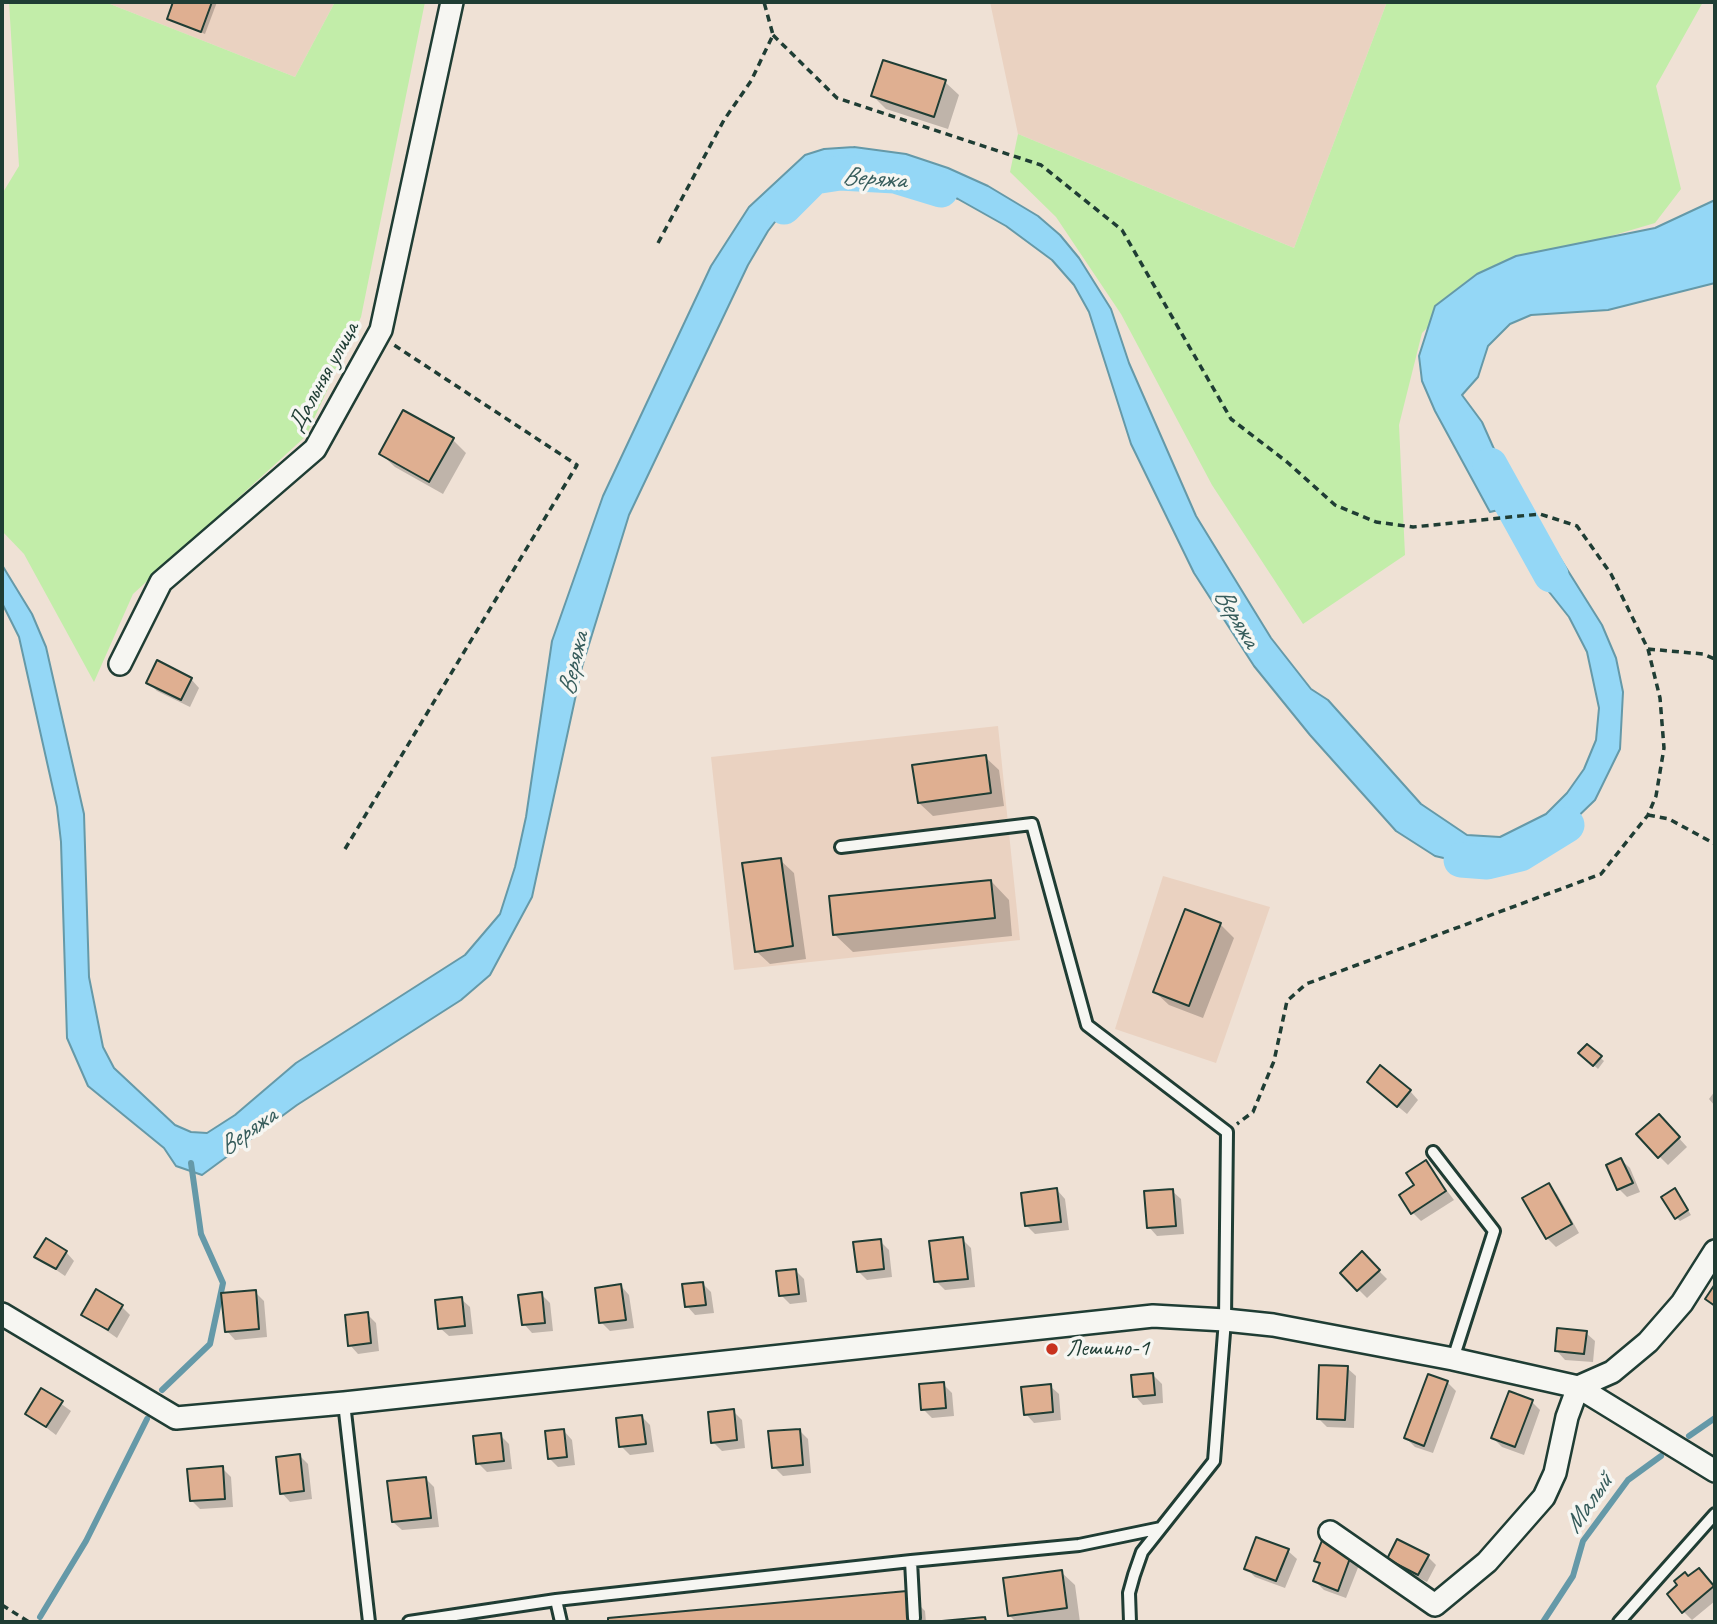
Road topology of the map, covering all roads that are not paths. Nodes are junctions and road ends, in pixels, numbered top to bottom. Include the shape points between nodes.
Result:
1 (452, 2) edge
2 (120, 664) dead end
3 (841, 846) dead end
4 (1433, 1152) dead end
5 (1715, 1251) edge
6 (2, 1314) edge
7 (1225, 1320) junction
8 (1452, 1359) junction
9 (1578, 1387) junction
10 (344, 1403) junction
11 (1715, 1471) edge
12 (1715, 1514) edge
13 (1161, 1528) junction
14 (1330, 1532) dead end
15 (911, 1561) junction
16 (556, 1600) junction
17 (914, 1618) dead end
18 (369, 1622) edge
19 (409, 1622) edge
20 (561, 1622) edge
21 (1130, 1622) edge
22 (1619, 1622) edge

1 - 2 street, Дальняя улица via 382,330 315,449 161,582
3 - 7 lane via 1032,824 1087,1025 1227,1132
4 - 8 lane via 1494,1231
5 - 9 street via 1682,1303 1648,1342 1612,1372
6 - 10 street via 176,1418
7 - 8 street
7 - 10 street via 1153,1317
7 - 13 lane via 1214,1461
8 - 9 street
9 - 11 street
9 - 14 street via 1555,1474 1544,1497 1487,1562 1435,1605
10 - 18 lane
12 - 22 lane
13 - 15 lane via 1079,1545
13 - 21 lane via 1142,1552 1134,1575
15 - 16 lane
15 - 17 lane
16 - 19 lane
16 - 20 lane

